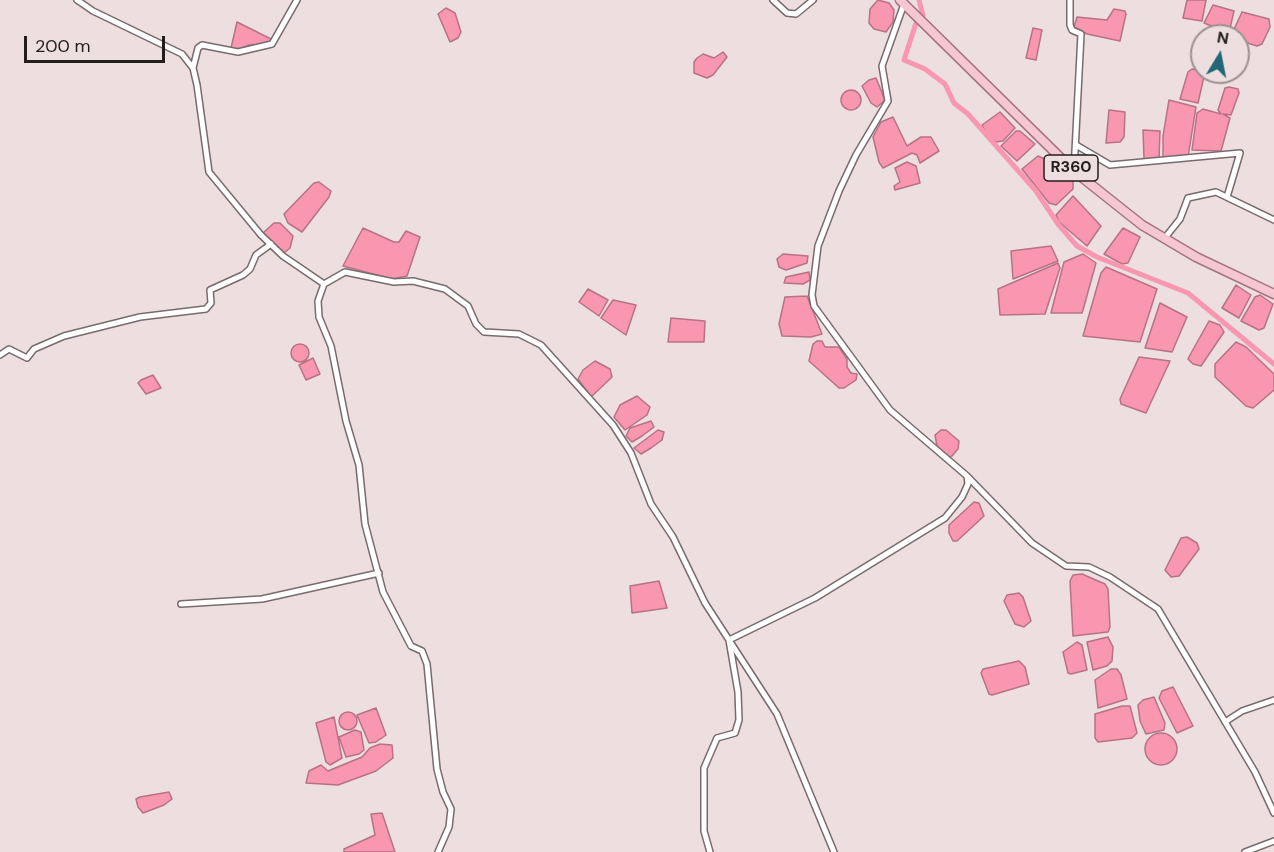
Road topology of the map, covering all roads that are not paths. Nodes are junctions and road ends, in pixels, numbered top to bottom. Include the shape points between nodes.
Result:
1 (77, 0) edge
2 (297, 0) edge
3 (773, 0) edge
4 (813, 0) edge
5 (1070, 0) edge
6 (902, 2) edge
7 (193, 68) junction
8 (1076, 145) junction
9 (1074, 171) junction
10 (1227, 197) junction
11 (1274, 220) edge
12 (1164, 239) junction
13 (271, 244) junction
14 (324, 284) junction
15 (1274, 294) edge
16 (0, 356) edge
17 (967, 476) junction
18 (379, 573) junction
19 (181, 604) dead end
20 (729, 640) junction
21 (1274, 700) edge
22 (1225, 722) junction
23 (1274, 813) edge
24 (1274, 841) edge
25 (438, 852) edge
26 (710, 852) edge
27 (834, 852) edge
28 (1245, 852) edge

1 - 7 street via 182,54
2 - 7 street via 272,44 238,52 202,45
3 - 4 street via 787,13 796,14
5 - 8 street via 1070,25 1081,34
6 - 9 main road, R360
6 - 17 street via 883,63 888,101 839,191 818,246 813,269 814,306 890,410
7 - 13 street via 209,172
8 - 9 street
8 - 10 street via 1110,165 1240,153
9 - 12 main road, R360
10 - 11 street
10 - 12 street via 1216,192 1188,198 1180,219
12 - 15 main road, R360
13 - 14 street
13 - 16 street via 256,255 243,275 210,290 211,303 206,309 140,317 64,336 34,349 27,358 9,349
14 - 18 street via 318,301 319,317 331,346 359,465 365,524
14 - 20 street via 345,272 428,284 460,298 484,332 519,334 541,345 613,425 631,453 651,504
17 - 20 street via 962,497 945,518 815,598
17 - 22 street via 1032,543 1066,566 1089,567 1110,577 1158,609
18 - 19 street via 262,598
18 - 25 street via 403,631 411,646 422,651 427,664 437,769 451,810 449,827
20 - 26 street via 739,720 735,733 717,738 704,768 704,831
20 - 27 street via 777,714
21 - 22 street via 1242,711
22 - 23 street
24 - 28 street

